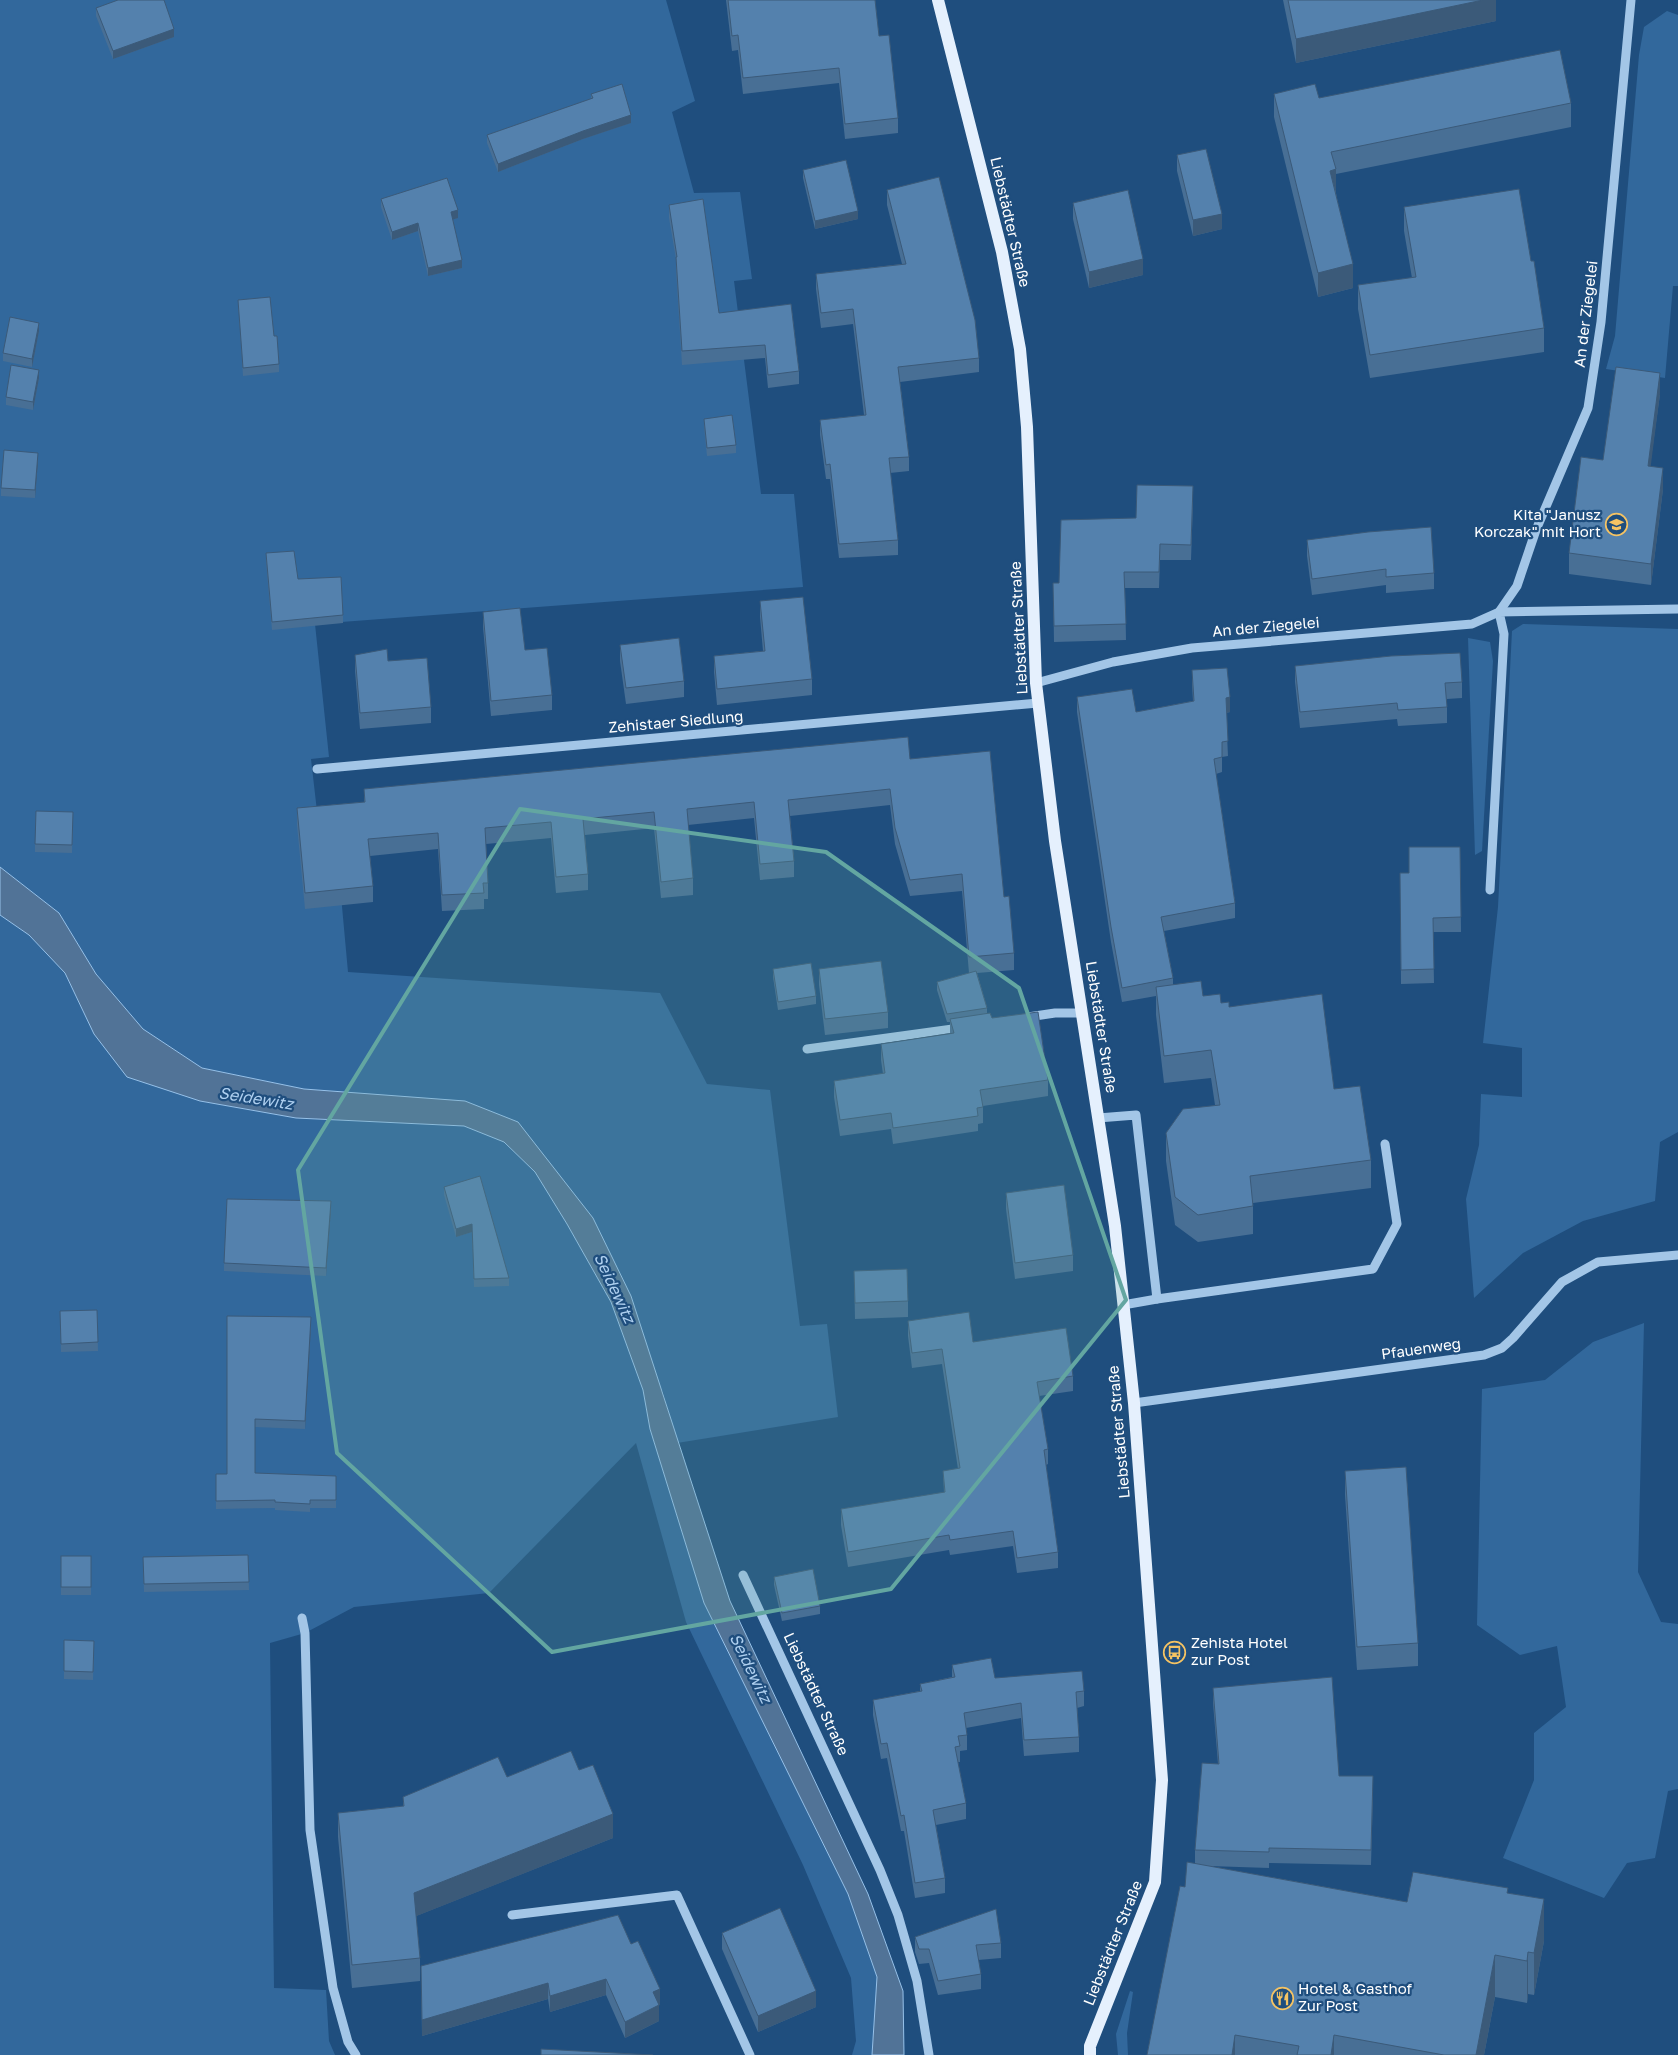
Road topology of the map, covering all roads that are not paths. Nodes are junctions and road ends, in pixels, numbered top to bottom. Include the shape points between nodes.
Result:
1 (938, 0) edge
2 (1631, 0) edge
3 (1678, 610) edge
4 (1499, 612) junction
5 (1036, 683) junction
6 (1038, 703) junction
7 (317, 769) dead end
8 (1490, 890) dead end
9 (1082, 1013) junction
10 (1018, 1019) edge
11 (971, 1026) edge
12 (807, 1050) dead end
13 (1098, 1118) junction
14 (1385, 1144) dead end
15 (1678, 1255) edge
16 (1157, 1299) junction
17 (1123, 1305) junction
18 (1134, 1402) junction
19 (743, 1575) dead end
20 (302, 1618) dead end
21 (512, 1915) dead end
22 (356, 2055) edge
23 (750, 2055) edge
24 (929, 2055) edge
25 (1090, 2055) edge

1 - 5 main road, Liebstädter Straße via 1002,252 1020,349 1027,427
2 - 4 street, An der Ziegelei via 1601,322 1588,408 1536,530 1517,586
3 - 4 street
4 - 5 street, An der Ziegelei via 1472,624 1192,648 1113,662
4 - 8 street via 1504,634
5 - 6 main road, Liebstädter Straße
6 - 7 street, Zehistaer Siedlung
6 - 9 main road, Liebstädter Straße via 1055,842
9 - 10 street
9 - 13 main road, Liebstädter Straße
11 - 12 street
13 - 16 street via 1136,1115
13 - 17 main road, Liebstädter Straße via 1115,1226
14 - 16 street via 1398,1224 1373,1269
15 - 18 street, Pfauenweg via 1598,1262 1562,1282 1514,1338 1502,1348 1484,1355
16 - 17 street
17 - 18 main road, Liebstädter Straße
18 - 25 main road, Liebstädter Straße via 1162,1780 1156,1882 1090,2046
19 - 24 street, Liebstädter Straße via 898,1915 917,1981
20 - 22 street via 310,1830 333,1988 348,2042
21 - 23 street via 677,1895

